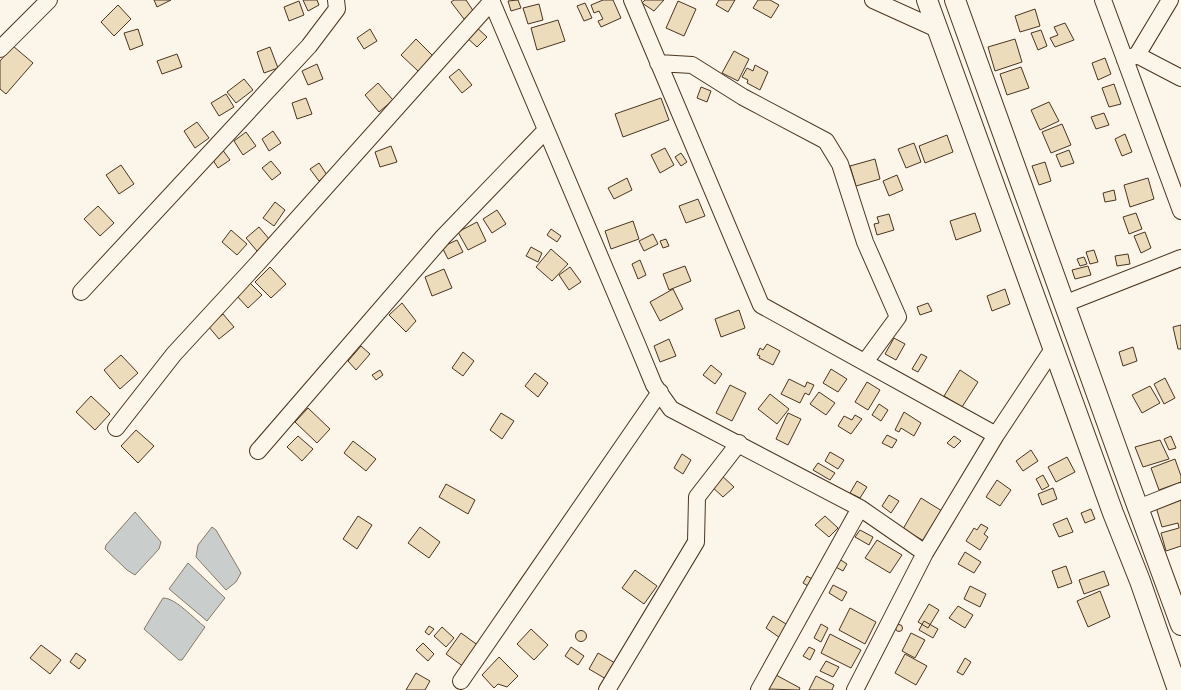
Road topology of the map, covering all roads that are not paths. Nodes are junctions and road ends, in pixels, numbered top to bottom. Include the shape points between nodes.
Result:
1 (49, 0) edge
2 (336, 0) edge
3 (632, 0) edge
4 (873, 0) edge
5 (927, 0) edge
6 (955, 0) edge
7 (1103, 0) edge
8 (1170, 0) edge
9 (492, 1) edge
10 (937, 29) junction
11 (0, 50) edge
12 (1131, 58) junction
13 (658, 63) junction
14 (1181, 78) edge
15 (546, 130) junction
16 (1181, 211) edge
17 (1181, 258) edge
18 (81, 292) dead end
19 (1064, 304) junction
20 (1053, 349) junction
21 (865, 362) junction
22 (660, 392) junction
23 (116, 428) dead end
24 (996, 435) junction
25 (739, 443) junction
26 (258, 451) dead end
27 (1181, 491) edge
28 (860, 508) junction
29 (1138, 508) junction
30 (925, 553) junction
31 (1181, 624) edge
32 (460, 681) dead end
33 (607, 690) edge
34 (759, 690) edge
35 (855, 690) edge
36 (1178, 690) edge

1 - 11 street
2 - 18 street via 337,9 309,46
3 - 13 street
4 - 10 street
5 - 10 main road
6 - 19 main road
7 - 12 street
8 - 12 street
9 - 15 street
9 - 23 street via 174,354
10 - 20 main road
12 - 14 street
12 - 16 street
13 - 21 street via 761,306
13 - 21 street via 692,65 743,97 826,141 840,164 864,242 898,317
15 - 22 street
15 - 26 street via 443,237
17 - 19 street
19 - 29 main road
20 - 24 street
20 - 36 main road
21 - 24 street
22 - 25 street via 672,409
22 - 32 street
24 - 30 street
25 - 28 street
25 - 33 street via 697,497 696,542
27 - 29 street
28 - 30 street
28 - 34 street
29 - 31 main road
30 - 35 street

